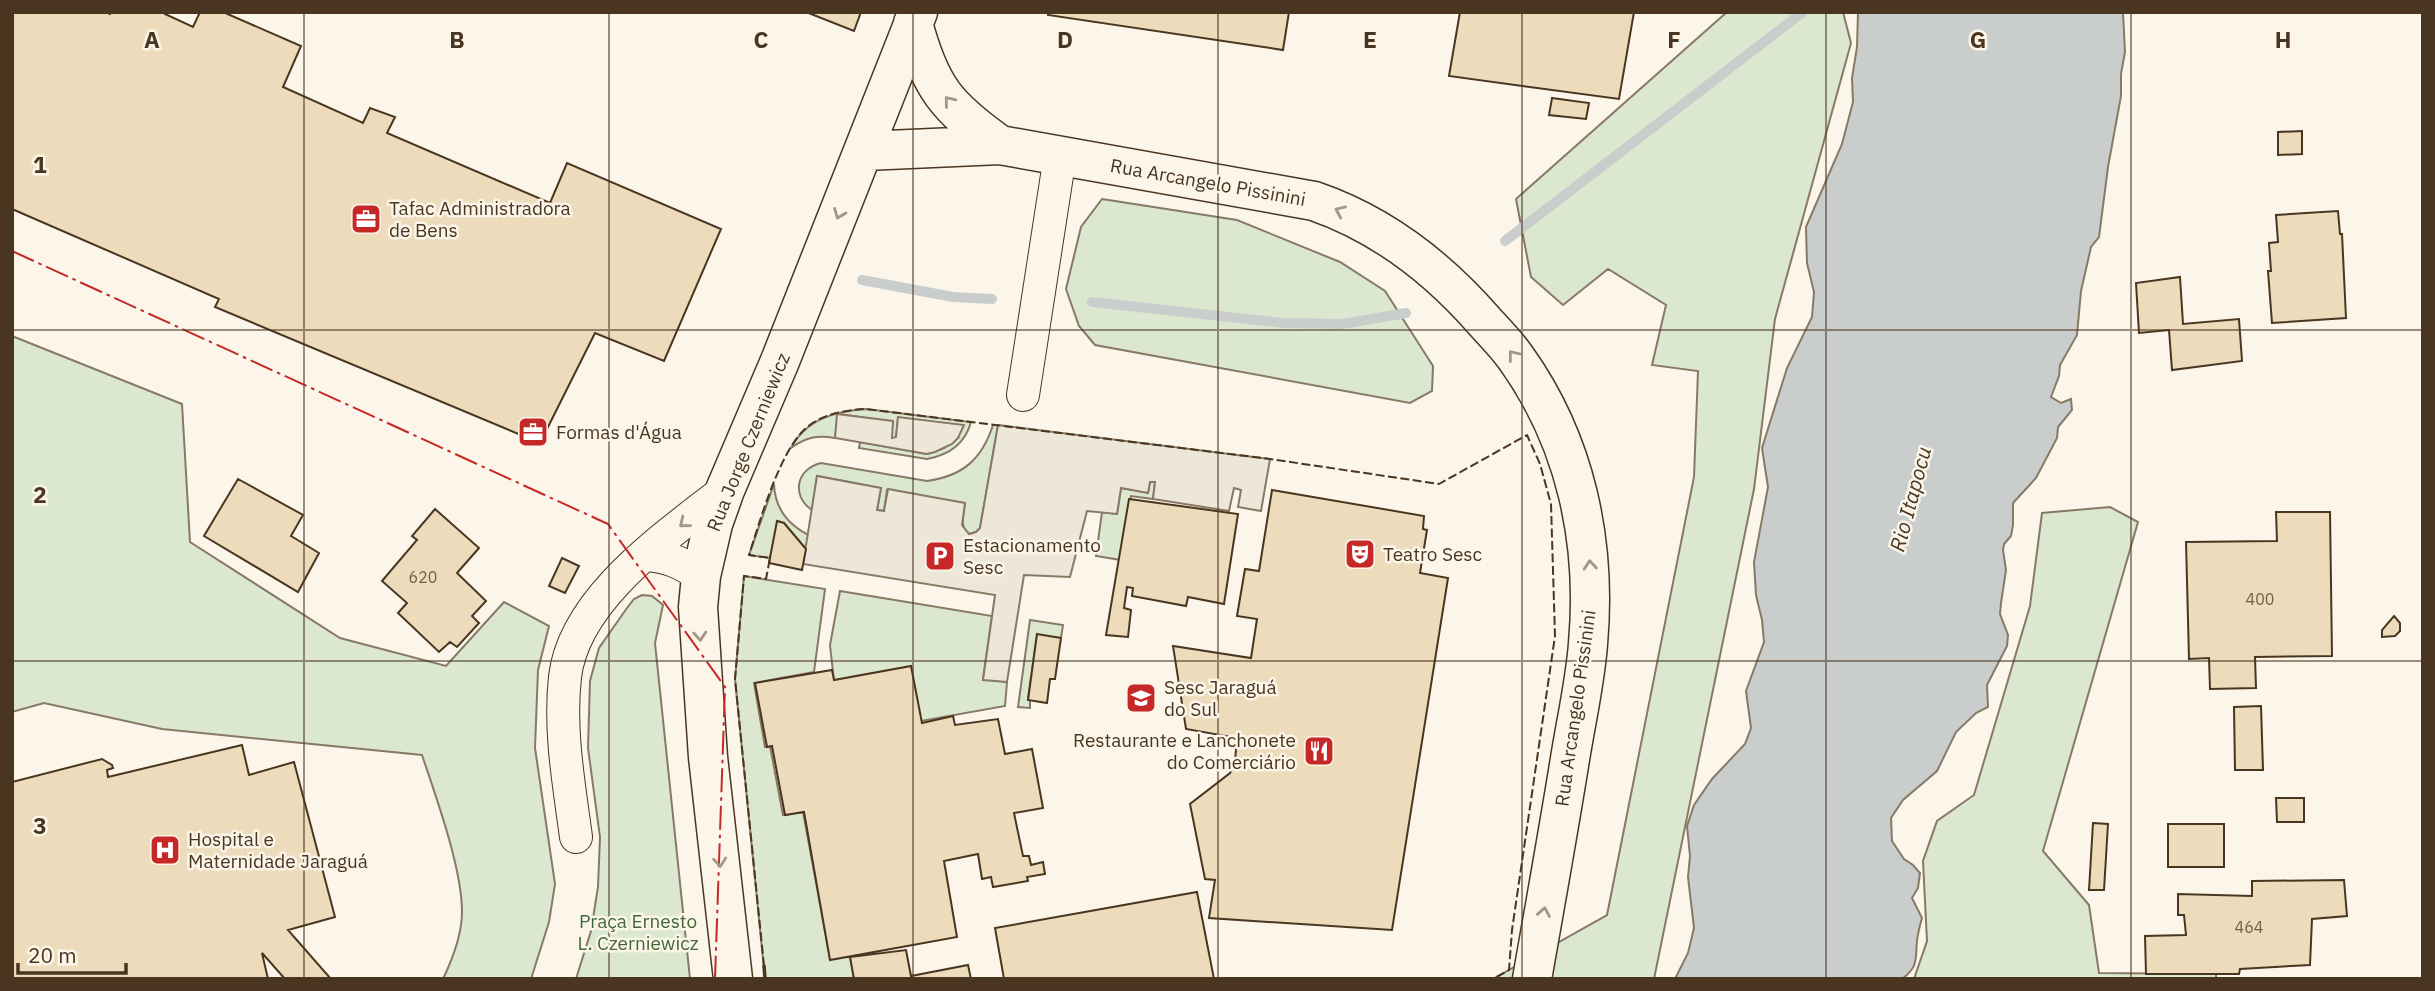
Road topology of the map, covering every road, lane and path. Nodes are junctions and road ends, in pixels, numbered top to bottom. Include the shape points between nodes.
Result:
1 (915, 18) edge
2 (1000, 145) junction
3 (865, 151) junction
4 (1060, 156) junction
5 (1023, 395) dead end
6 (724, 490) junction
7 (644, 555) junction
8 (701, 576) junction
9 (576, 837) dead end
10 (733, 979) edge
11 (1532, 979) edge

2 -> 1 main road, Rua Arcangelo Pissinini via 968,123 943,94 926,67
1 - 3 main road, Rua Jorge Czerniewicz
2 - 3 main road, Rua Arcangelo Pissinini
2 - 4 main road, Rua Arcangelo Pissinini
3 -> 6 main road, Rua Jorge Czerniewicz
4 - 5 street
11 -> 4 main road, Rua Arcangelo Pissinini via 1588,644 1591,577 1574,477 1540,395 1515,355 1466,300 1428,265 1342,210 1291,195
6 -> 7 street
6 - 8 main road, Rua Jorge Czerniewicz
7 - 8 street via 677,561
7 - 9 street via 607,592 577,637 565,675 563,747
8 -> 10 main road, Rua Jorge Czerniewicz via 698,607 708,757

